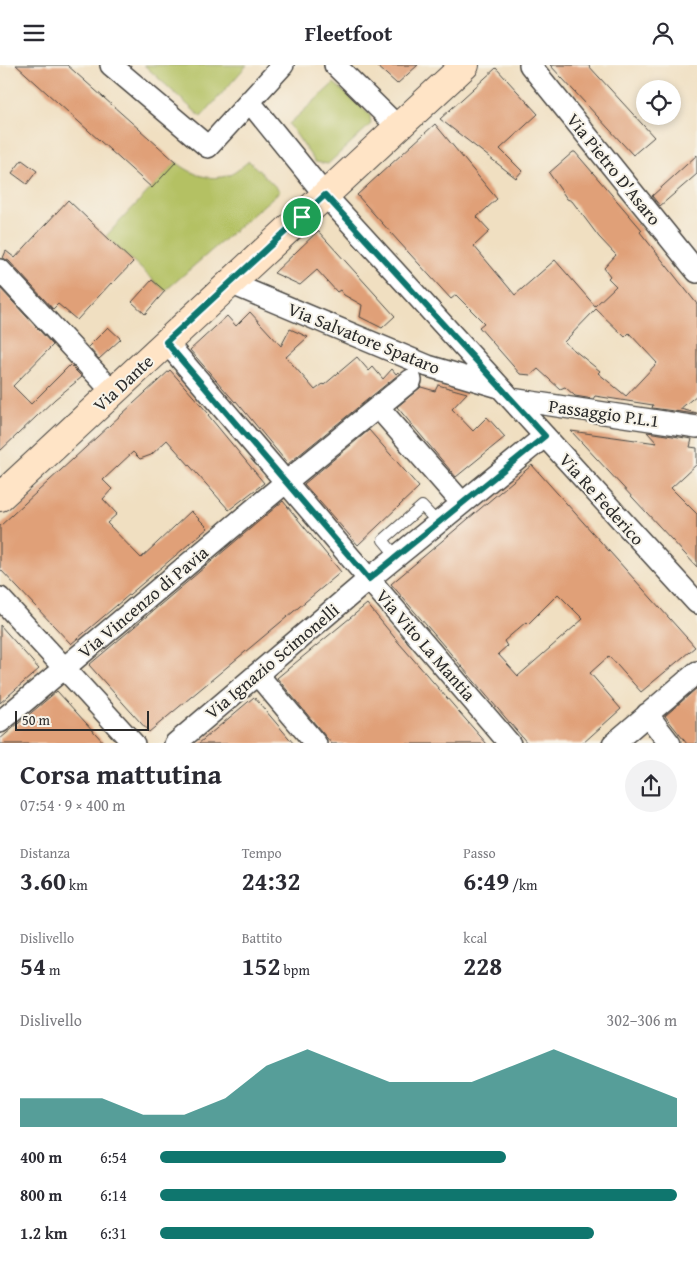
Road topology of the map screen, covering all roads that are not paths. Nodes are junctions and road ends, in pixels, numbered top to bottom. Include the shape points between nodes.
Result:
1 (112, 65) edge
2 (283, 65) edge
3 (334, 65) edge
4 (465, 65) edge
5 (530, 65) edge
6 (249, 101) junction
7 (398, 127) junction
8 (325, 195) junction
9 (0, 270) edge
10 (697, 272) edge
11 (230, 283) junction
12 (166, 342) junction
13 (411, 380) dead end
14 (113, 391) junction
15 (505, 393) junction
16 (378, 407) junction
17 (697, 427) edge
18 (545, 436) junction
19 (286, 482) junction
20 (0, 497) edge
21 (462, 503) junction
22 (369, 579) junction
23 (0, 598) edge
24 (697, 603) edge
25 (64, 668) junction
26 (697, 672) edge
27 (257, 674) junction
28 (647, 715) junction
29 (0, 722) edge
30 (134, 743) edge
31 (175, 743) edge
32 (316, 743) edge
33 (510, 743) edge
34 (612, 743) edge
35 (670, 743) edge

1 - 6 street via 208,147
2 - 6 street
3 - 7 street
4 - 7 street, Via Dante
5 - 10 street, Via Pietro D'Asaro
6 - 8 street, Via Re Federico
7 - 8 street, Via Dante
8 - 11 street, Via Dante
8 - 15 street, Via Re Federico
9 - 14 street
11 - 12 street, Via Dante
11 - 15 street, Via Salvatore Spataro via 428,366
12 - 14 street, Via Dante
12 - 19 street, Via Vito La Mantia
13 - 16 street, Via Vincenzo di Pavia
14 - 20 street, Via Dante
15 - 17 street, Passaggio P.L.1
15 - 18 street, Via Re Federico
16 - 19 street, Via Vincenzo di Pavia
16 - 21 street
18 - 21 street, Via Ignazio Scimonelli
18 - 24 street, Via Re Federico
19 - 22 street, Via Vito La Mantia
19 - 25 street, Via Vincenzo di Pavia
21 - 22 street, Via Ignazio Scimonelli
22 - 27 street, Via Ignazio Scimonelli
22 - 33 street, Via Vito La Mantia
23 - 25 street
25 - 29 street, Via Vincenzo di Pavia
25 - 30 street
26 - 28 street
27 - 31 street, Via Ignazio Scimonelli
27 - 32 street
28 - 34 street
28 - 35 street

